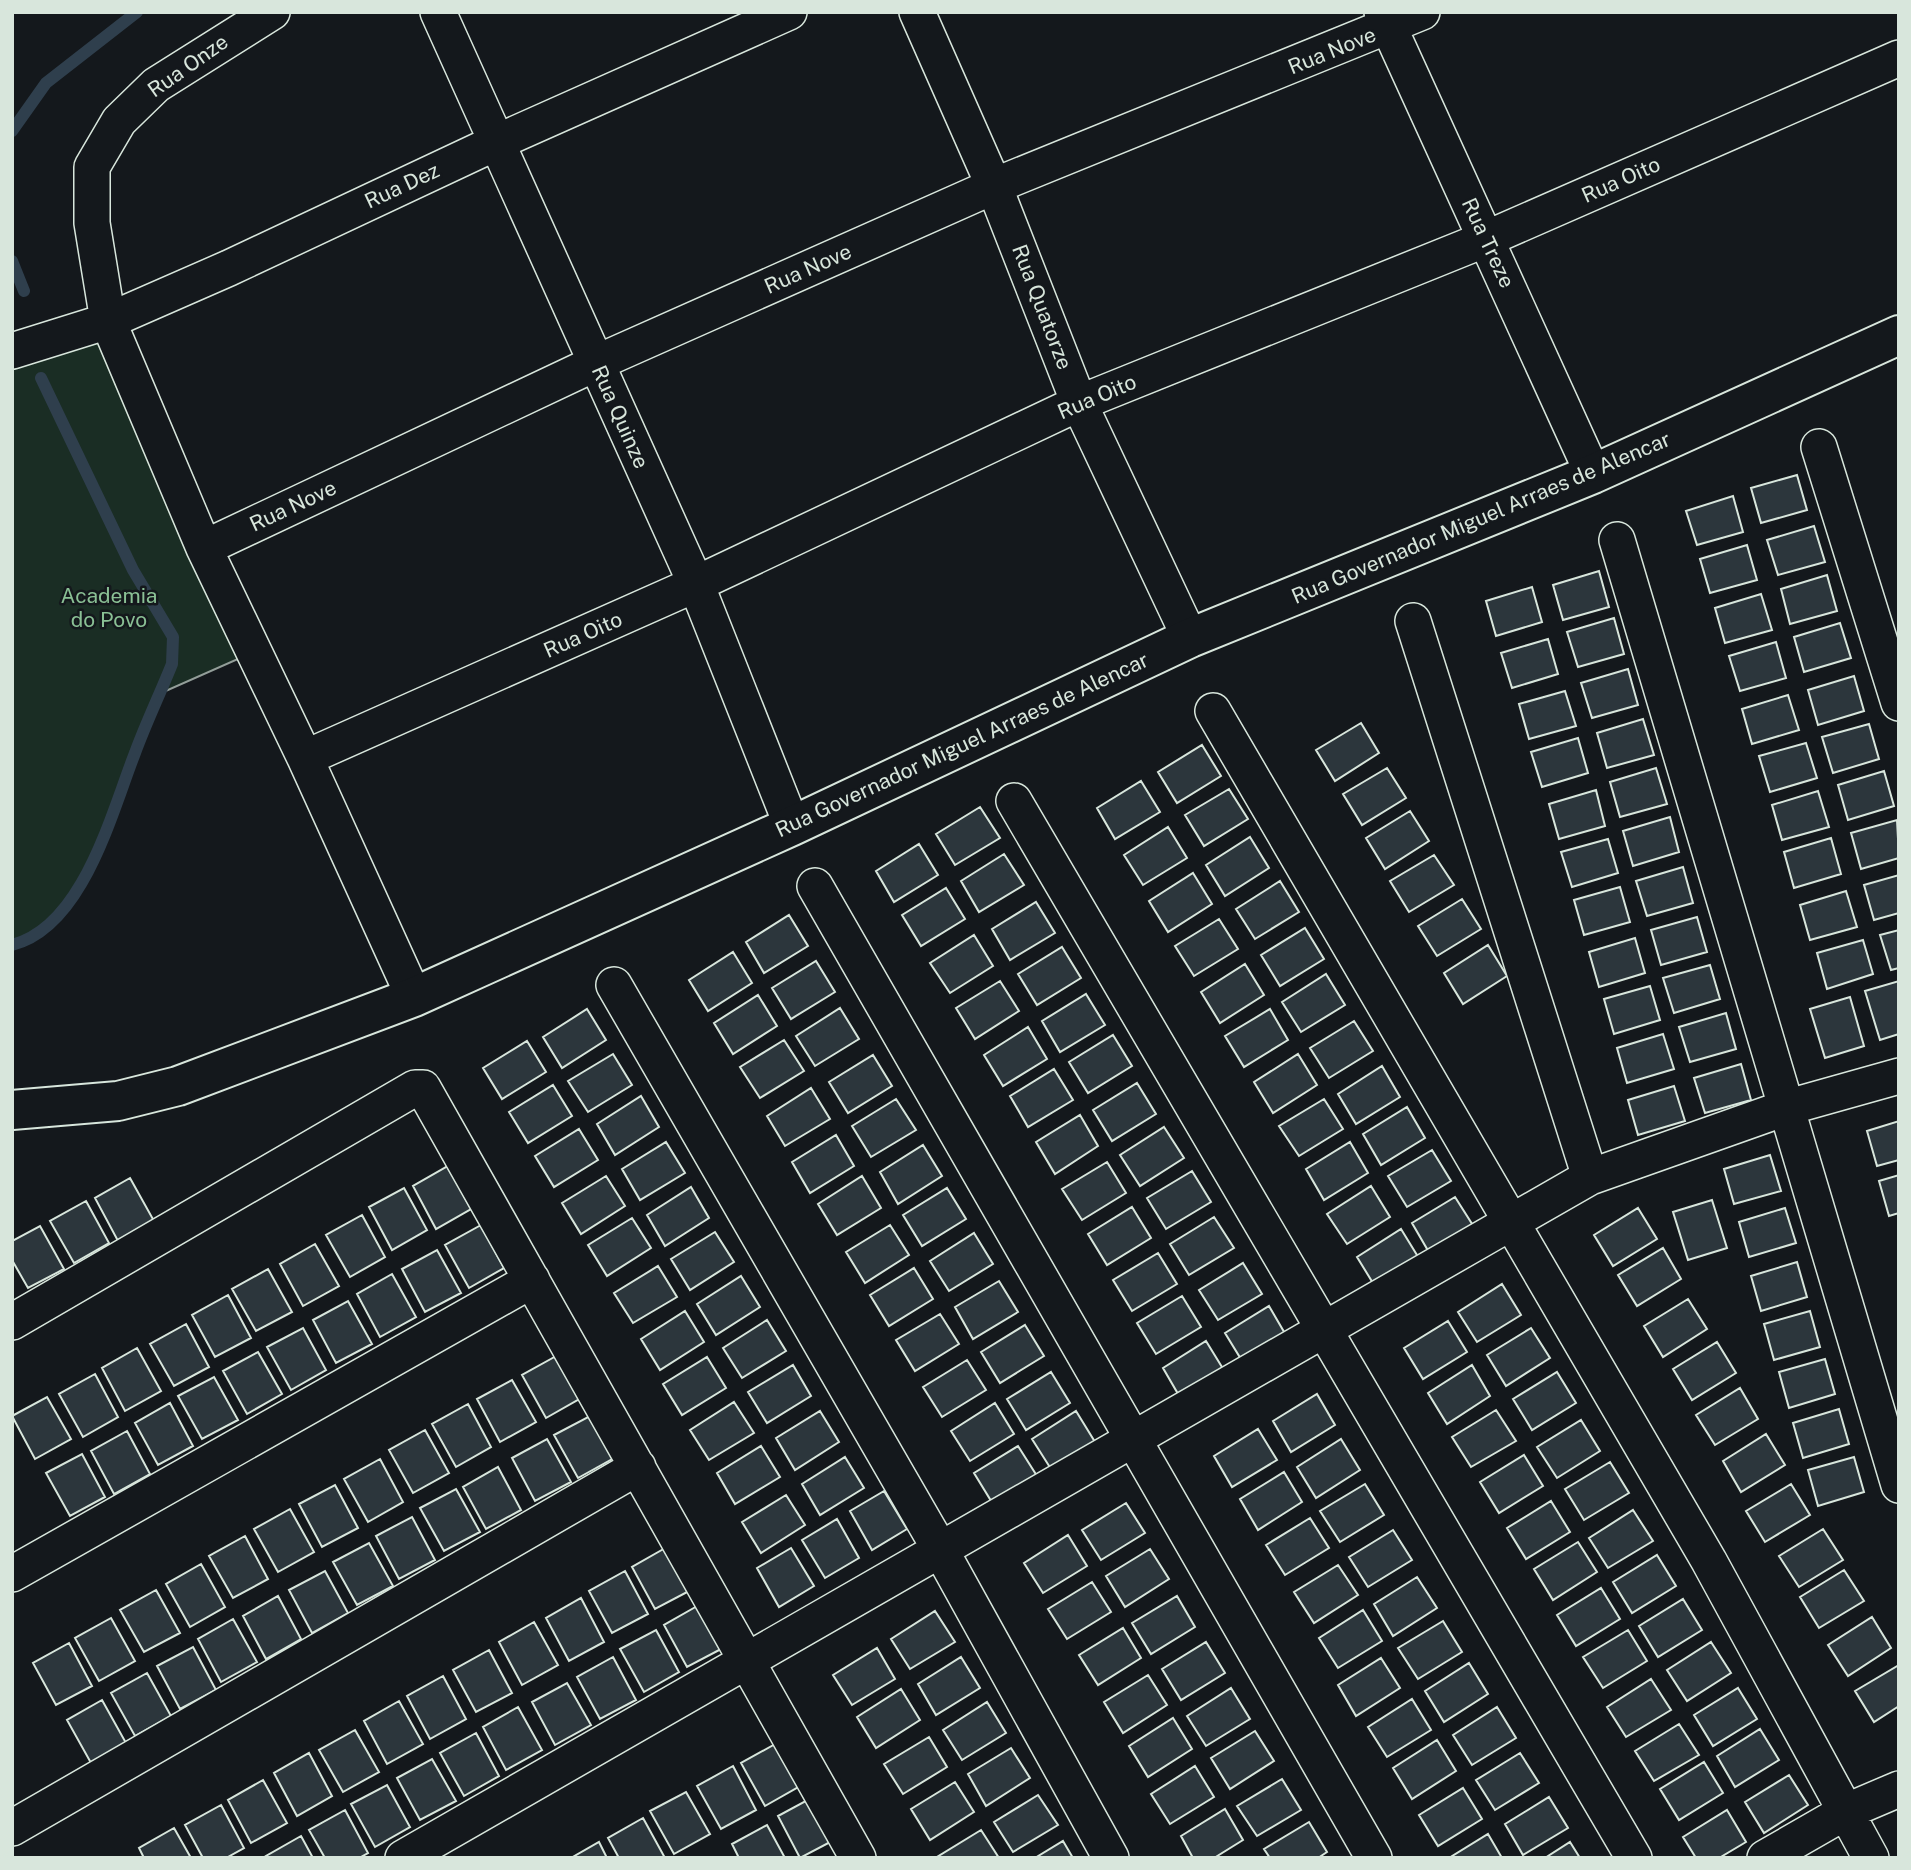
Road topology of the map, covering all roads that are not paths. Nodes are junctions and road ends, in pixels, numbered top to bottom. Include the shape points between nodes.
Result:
1 (272, 12) edge
2 (438, 12) edge
3 (789, 12) edge
4 (917, 12) edge
5 (1422, 12) edge
6 (1385, 20) edge
7 (1899, 58) edge
8 (495, 143) junction
9 (995, 186) junction
10 (1486, 239) junction
11 (108, 321) junction
12 (1899, 335) edge
13 (12, 351) edge
14 (596, 363) junction
15 (1079, 403) junction
16 (1819, 447) dead end
17 (1592, 474) junction
18 (1617, 540) dead end
19 (204, 548) junction
20 (696, 584) junction
21 (1413, 621) dead end
22 (1191, 638) junction
23 (1899, 703) edge
24 (1213, 711) dead end
25 (305, 758) junction
26 (1014, 801) dead end
27 (792, 826) junction
28 (815, 886) dead end
29 (614, 985) dead end
30 (414, 997) junction
31 (1899, 1076) edge
32 (1785, 1108) junction
33 (12, 1110) edge
34 (1590, 1177) junction
35 (1512, 1222) junction
36 (532, 1280) junction
37 (12, 1322) edge
38 (1325, 1330) junction
39 (1133, 1440) junction
40 (638, 1467) junction
41 (1899, 1485) edge
42 (941, 1551) junction
43 (12, 1574) edge
44 (747, 1662) junction
45 (1899, 1789) edge
46 (1845, 1812) junction
47 (12, 1828) edge
48 (857, 1857) edge
49 (403, 1858) edge
50 (1111, 1858) edge
51 (1374, 1858) edge
52 (1634, 1858) edge
53 (1765, 1858) edge
54 (1871, 1858) edge

1 - 11 street, Rua Onze via 156,85 119,121 92,167 92,223
2 - 8 street, Rua Quinze
3 - 8 street, Rua Dez
4 - 9 street, Rua Quatorze
5 - 6 street, Rua Nove
6 - 9 street, Rua Nove
6 - 10 street, Rua Treze
7 - 10 street, Rua Oito
8 - 11 street, Rua Dez
8 - 14 street, Rua Quinze
9 - 14 street, Rua Nove
9 - 15 street, Rua Quatorze
10 - 15 street, Rua Oito
10 - 17 street, Rua Treze
11 - 13 street, Rua Dez
11 - 19 street
12 - 17 street, Rua Governador Miguel Arraes de Alencar
14 - 19 street, Rua Nove
14 - 20 street, Rua Quinze
15 - 20 street, Rua Oito
15 - 22 street, Rua Quatorze
16 - 23 street
17 - 22 street, Rua Governador Miguel Arraes de Alencar
18 - 32 street
19 - 25 street
20 - 25 street, Rua Oito
20 - 27 street, Rua Quinze
21 - 34 street
22 - 27 street, Rua Governador Miguel Arraes de Alencar
24 - 35 street
25 - 30 street
26 - 38 street
27 - 30 street, Rua Governador Miguel Arraes de Alencar
28 - 39 street
29 - 42 street
30 - 33 street, Rua Governador Miguel Arraes de Alencar via 178,1086 118,1101
31 - 32 street
32 - 34 street
32 - 41 street
34 - 35 street
35 - 38 street
35 - 46 street via 1709,1561
36 - 37 street via 420,1087
36 - 40 street
36 - 43 street
38 - 39 street
38 - 52 street
39 - 42 street
39 - 51 street
40 - 44 street
40 - 47 street
42 - 44 street
42 - 50 street
44 - 48 street
44 - 49 street
45 - 46 street
46 - 53 street
46 - 54 street

